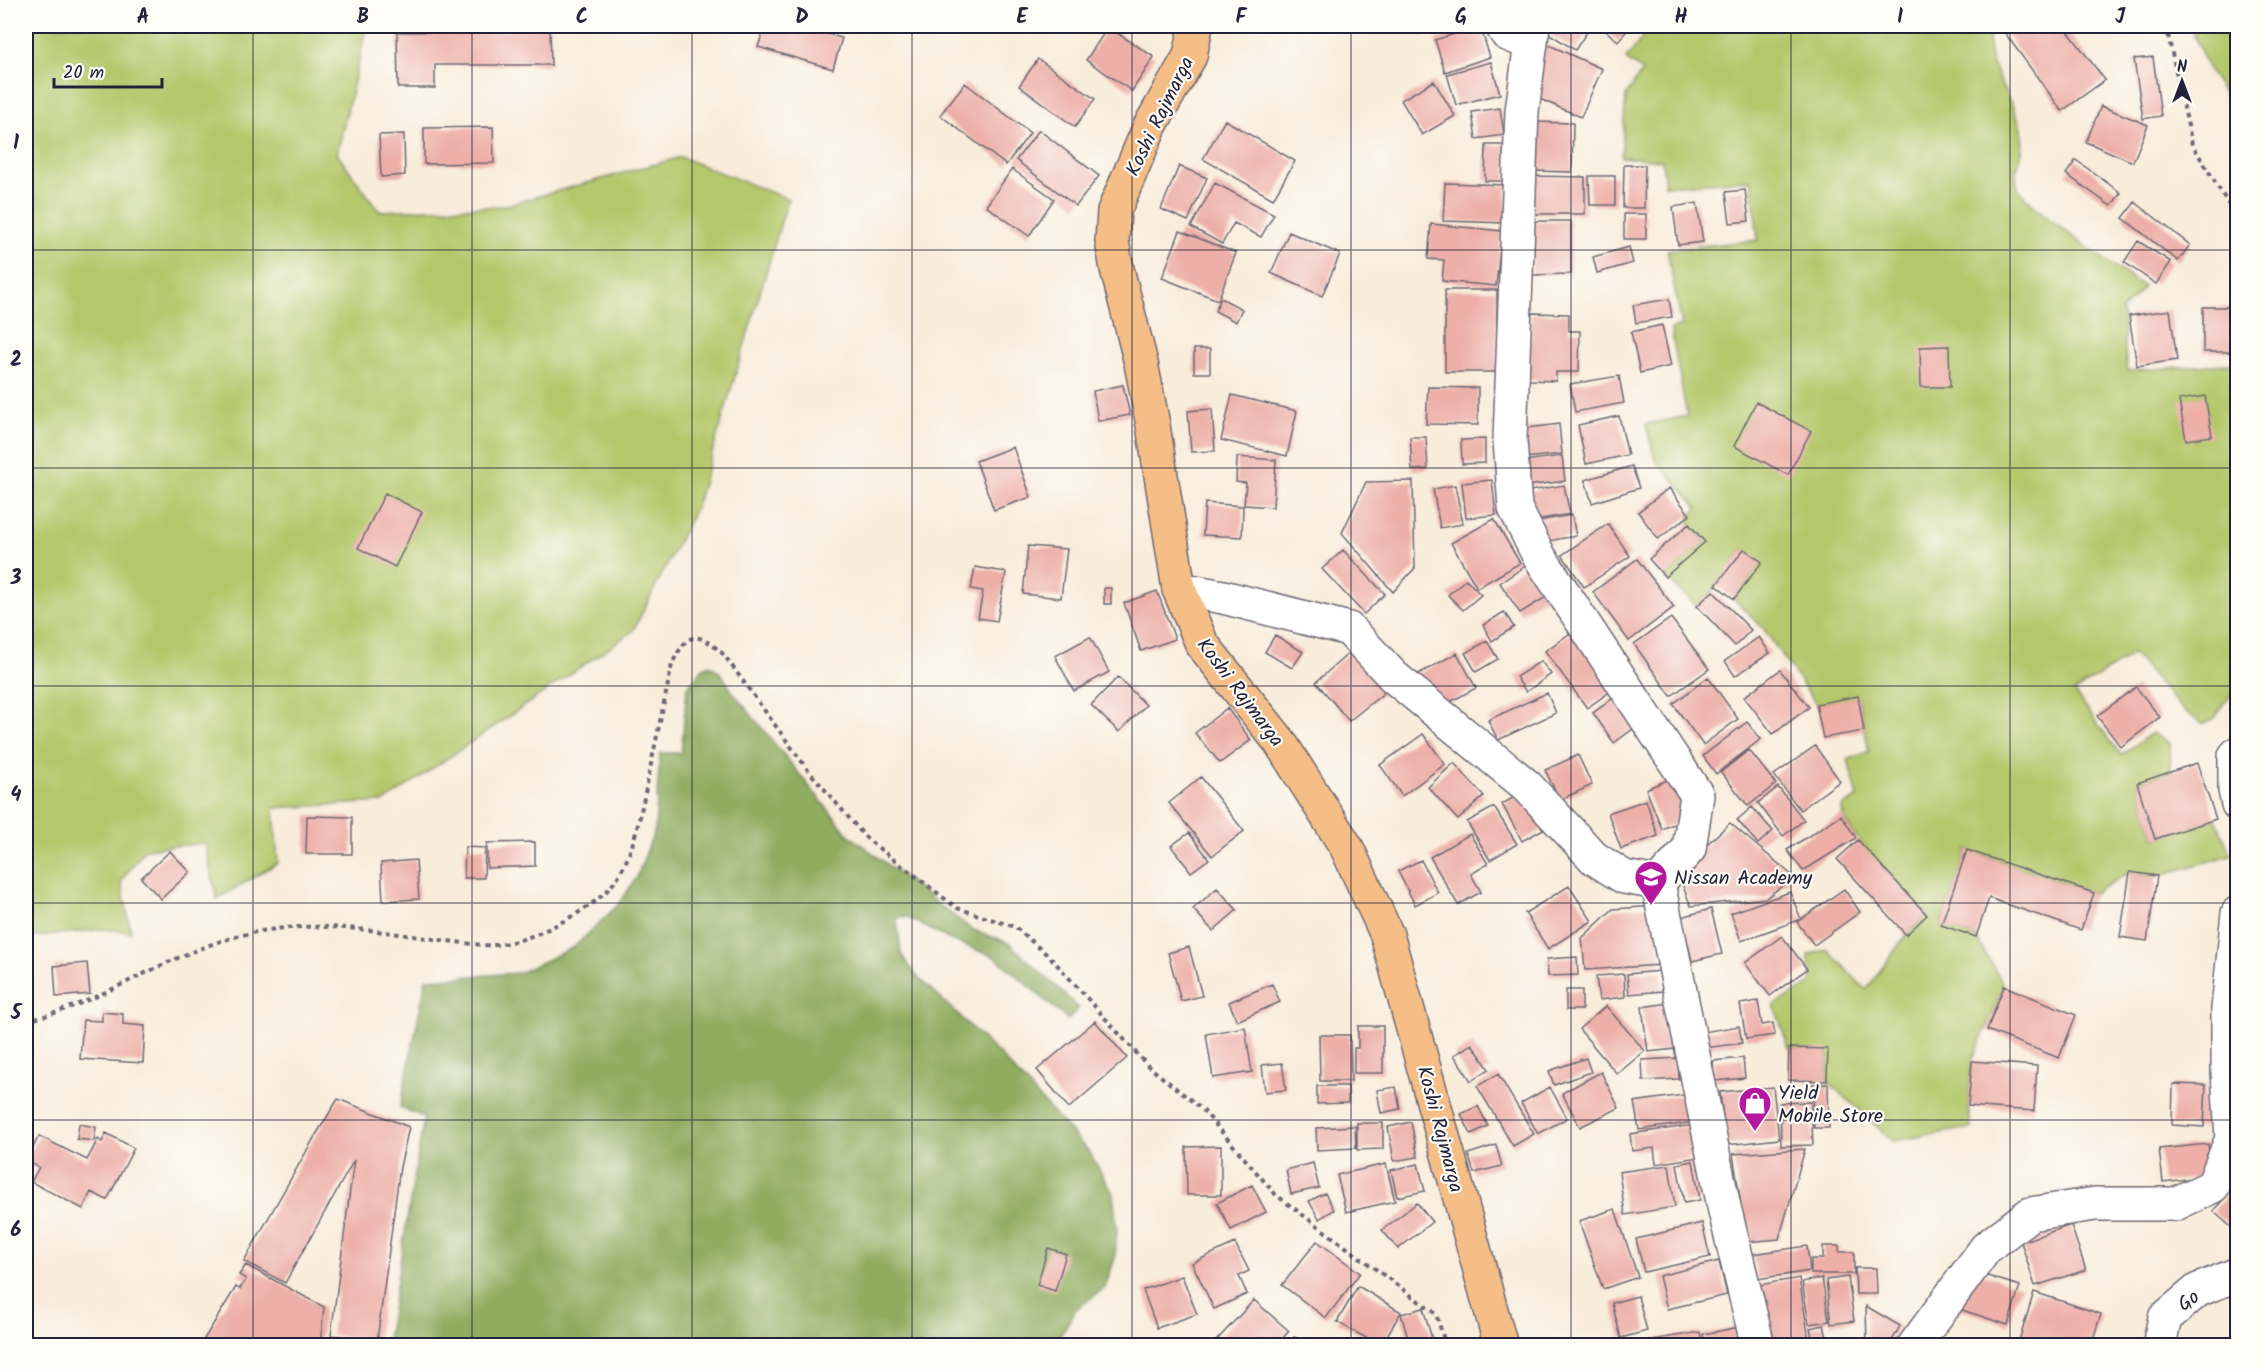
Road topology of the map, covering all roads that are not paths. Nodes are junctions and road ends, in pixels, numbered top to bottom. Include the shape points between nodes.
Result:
1 (1196, 26) edge
2 (1503, 26) edge
3 (1532, 35) edge
4 (1179, 589) junction
5 (2238, 753) edge
6 (2238, 804) edge
7 (1658, 883) junction
8 (2238, 913) edge
9 (2233, 1077) edge
10 (2238, 1274) edge
11 (1501, 1346) edge
12 (1758, 1346) edge
13 (1914, 1346) edge
14 (2159, 1346) edge

1 - 4 main road, Koshi Rajmarga via 1190,56 1150,126 1114,211 1112,241 1149,404
2 - 3 street via 1508,34
3 - 7 street via 1522,111 1510,440 1515,508 1539,556 1697,795 1689,849
4 - 7 street via 1349,630 1394,677 1527,786 1594,858 1624,877
4 - 11 main road, Koshi Rajmarga via 1202,644 1280,742 1347,848 1387,935
5 - 6 street
7 - 12 street via 1724,1207
8 - 9 street via 2228,1009
9 - 13 street via 2232,1138 2213,1186 2175,1204 2095,1204 2030,1214 1986,1248
10 - 14 street, Go via 2198,1290 2165,1318

